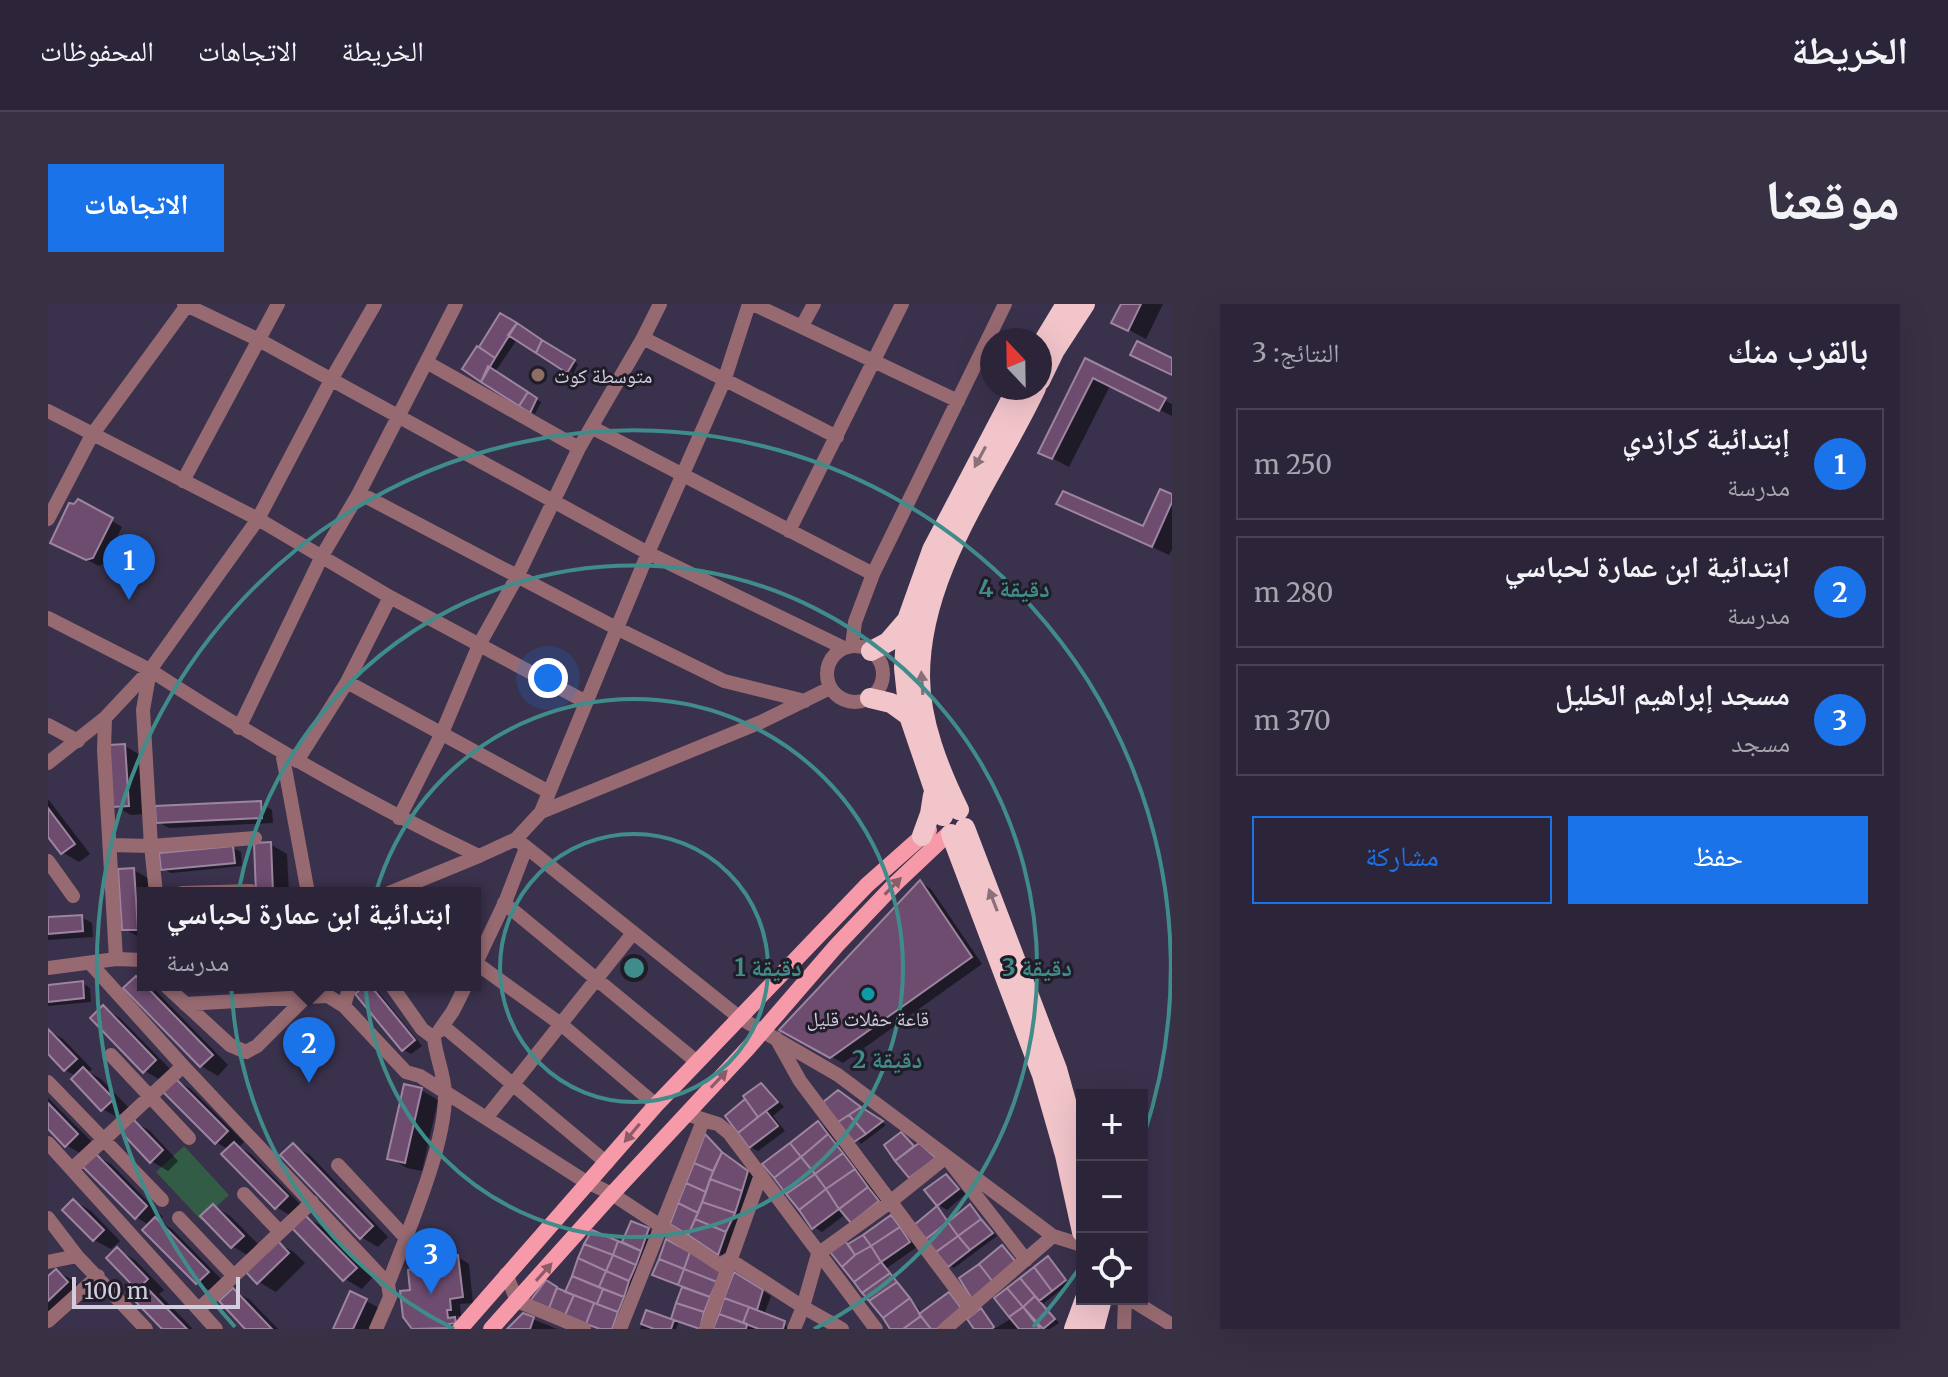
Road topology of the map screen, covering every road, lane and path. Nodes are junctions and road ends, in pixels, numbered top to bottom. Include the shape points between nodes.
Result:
1 (278, 304) edge
2 (375, 304) edge
3 (660, 304) edge
4 (751, 304) edge
5 (814, 304) edge
6 (902, 304) edge
7 (1005, 304) edge
8 (1066, 304) edge
9 (1085, 304) edge
10 (186, 305) edge
11 (455, 305) edge
12 (802, 326) junction
13 (1051, 328) edge
14 (643, 338) junction
15 (259, 340) junction
16 (1052, 356) edge
17 (873, 362) junction
18 (428, 363) junction
19 (331, 380) junction
20 (724, 381) junction
21 (1011, 400) edge
22 (1029, 400) edge
23 (958, 401) junction
24 (48, 411) edge
25 (398, 416) junction
26 (593, 428) junction
27 (92, 435) junction
28 (837, 437) junction
29 (579, 448) junction
30 (682, 476) junction
31 (183, 481) junction
32 (359, 493) junction
33 (553, 502) junction
34 (48, 519) edge
35 (258, 519) junction
36 (789, 531) junction
37 (648, 553) junction
38 (322, 556) junction
39 (873, 574) junction
40 (518, 575) junction
41 (390, 597) junction
42 (48, 618) edge
43 (907, 620) junction
44 (618, 629) junction
45 (479, 645) junction
46 (856, 648) junction
47 (150, 670) junction
48 (347, 682) junction
49 (830, 688) junction
50 (870, 698) junction
51 (805, 701) junction
52 (586, 702) junction
53 (909, 716) junction
54 (105, 718) junction
55 (48, 725) edge
56 (239, 728) junction
57 (442, 733) junction
58 (78, 741) junction
59 (282, 752) junction
60 (297, 761) junction
61 (48, 763) edge
62 (933, 791) junction
63 (549, 792) junction
64 (541, 812) junction
65 (399, 818) junction
66 (951, 823) junction
67 (922, 836) junction
68 (255, 838) dead end
69 (521, 844) junction
70 (110, 845) junction
71 (151, 846) junction
72 (479, 856) junction
73 (48, 861) edge
74 (155, 887) edge
75 (307, 887) edge
76 (404, 887) edge
77 (73, 896) dead end
78 (504, 903) junction
79 (633, 933) junction
80 (481, 953) edge
81 (116, 959) junction
82 (137, 961) edge
83 (90, 963) junction
84 (48, 968) edge
85 (481, 968) edge
86 (598, 978) junction
87 (171, 991) edge
88 (348, 991) edge
89 (395, 991) edge
90 (463, 991) edge
91 (306, 997) junction
92 (185, 1004) junction
93 (344, 1006) junction
94 (740, 1018) junction
95 (562, 1025) junction
96 (439, 1032) junction
97 (770, 1034) junction
98 (111, 1055) dead end
99 (697, 1062) junction
100 (183, 1066) junction
101 (48, 1082) edge
102 (512, 1085) junction
103 (445, 1092) junction
104 (151, 1097) junction
105 (656, 1105) junction
106 (686, 1114) junction
107 (487, 1117) junction
108 (718, 1124) junction
109 (1076, 1137) edge
110 (189, 1138) dead end
111 (104, 1140) junction
112 (48, 1143) edge
113 (946, 1157) junction
114 (607, 1163) junction
115 (338, 1165) dead end
116 (72, 1169) junction
117 (760, 1177) junction
118 (590, 1181) junction
119 (244, 1194) dead end
120 (612, 1194) junction
121 (162, 1200) dead end
122 (312, 1202) junction
123 (890, 1202) junction
124 (1076, 1205) edge
125 (48, 1218) edge
126 (179, 1218) dead end
127 (661, 1226) junction
128 (280, 1232) junction
129 (1053, 1236) junction
130 (405, 1237) junction
131 (1076, 1243) edge
132 (818, 1254) junction
133 (77, 1256) junction
134 (729, 1259) junction
135 (1026, 1260) junction
136 (48, 1262) edge
137 (506, 1274) junction
138 (98, 1276) junction
139 (234, 1276) junction
140 (388, 1284) junction
141 (517, 1301) junction
142 (1083, 1305) edge
143 (1100, 1305) edge
144 (1127, 1305) edge
145 (1138, 1305) edge
146 (803, 1307) junction
147 (199, 1309) junction
148 (971, 1309) junction
149 (48, 1321) edge
150 (1172, 1325) edge
151 (146, 1329) edge
152 (216, 1329) edge
153 (376, 1329) edge
154 (460, 1329) edge
155 (491, 1329) edge
156 (584, 1329) edge
157 (620, 1329) edge
158 (706, 1329) edge
159 (794, 1329) edge
160 (842, 1329) edge
161 (876, 1329) edge
162 (945, 1329) edge
163 (1074, 1329) edge
164 (1094, 1329) edge
165 (1124, 1329) edge

1 - 15 street
2 - 19 street
3 - 14 street
4 - 12 street
4 - 20 street
5 - 12 street
6 - 17 street
7 - 23 street
8 - 13 highway
9 - 16 highway
10 - 15 street
10 - 27 street
11 - 18 street
12 - 17 street
14 - 20 street
14 - 26 street
15 - 19 street
15 - 31 street
17 - 23 street
17 - 28 street
18 - 25 street
18 - 29 street
19 - 25 street
19 - 35 street
20 - 28 street
20 - 30 street
21 -> 43 highway via 932,550
66 -> 22 highway via 920,678 926,619 948,559
23 - 39 street
24 - 27 street
25 - 32 street
25 - 33 street
26 - 29 street
26 - 30 street
27 - 31 street
27 - 34 street
28 - 36 street
29 - 33 street
30 - 36 street
30 - 37 street
31 - 35 street
32 - 38 street
32 - 40 street
33 - 37 street
33 - 40 street
35 - 38 street
35 - 47 street
36 - 39 street
37 - 44 street
37 - 46 street
38 - 41 street
38 - 56 street
39 - 46 street via 855,622
40 - 44 street
40 - 45 street
41 - 45 street
41 - 48 street
42 - 47 street
43 - 46 highway via 888,642
43 - 53 highway
44 - 51 street via 724,681
44 - 52 street
45 - 52 street
45 - 57 street
46 - 49 street via 831,661
46 - 50 street via 878,657 884,675
47 - 54 street
47 - 56 street
47 - 71 street via 143,710
48 - 57 street
48 - 60 street
49 - 50 street via 843,700
49 - 51 street
50 - 53 highway via 891,703
51 - 64 street
52 - 63 street
53 - 62 highway
54 - 58 street
54 - 70 street
55 - 58 street
56 - 59 street
57 - 63 street
57 - 65 street
58 - 61 street
59 - 60 street
59 - 75 street
60 - 65 street
62 - 66 highway
62 - 67 highway
63 - 64 street
64 - 69 street
65 - 72 street
66 - 67 main road
97 -> 66 main road via 837,945
109 -> 66 highway via 1057,1069
66 - 124 highway via 1042,1075
67 - 94 main road via 867,885
68 - 71 street
69 - 72 street
69 - 78 street
69 - 79 street
70 - 71 street
70 - 81 street
71 - 74 street
72 - 76 street
73 - 77 street
78 - 80 street
78 - 86 street
79 - 86 street
79 - 94 street
81 - 82 street
81 - 83 street
83 - 84 street
83 - 100 street
85 - 95 street
86 - 95 street
86 - 99 street
87 - 92 street
88 - 93 street
89 - 96 street via 422,1029
90 - 96 street
91 - 92 street
91 - 92 street via 246,1052 230,1045
91 - 93 street via 328,996
93 - 103 street via 406,1072
94 - 97 street
94 - 99 main road
95 - 102 street
95 - 105 street
96 - 102 street
96 - 103 street
106 -> 97 main road
97 - 113 street via 838,1075
97 - 123 street
98 - 104 street
99 - 105 main road
100 - 104 street
100 - 122 street
101 - 111 street
102 - 107 street
102 - 114 street
103 - 107 street
103 - 130 street via 434,1157
104 - 110 street
104 - 111 street
105 -> 114 main road
106 - 108 street
106 - 120 main road
107 - 118 street
108 - 117 street
108 - 127 street via 703,1121
111 - 116 street
111 - 121 street
112 - 116 street
113 - 123 street
113 - 129 street
113 - 135 street
114 - 118 main road
115 - 130 street
116 - 147 street
117 - 132 street
117 - 134 street
118 - 120 street
118 - 137 main road
119 - 128 street
120 - 127 street
141 -> 120 main road
122 - 128 street
122 - 140 street
123 - 132 street
123 - 148 street
125 - 133 street
126 - 139 street
127 - 134 street via 720,1265
127 - 157 street
128 - 139 street
129 - 131 street
129 - 135 street
130 - 140 street
132 - 146 street
132 - 161 street
133 - 136 street
133 - 138 street
134 - 146 street
134 - 158 street
135 - 148 street
137 - 141 street
137 - 154 main road
138 - 149 street
138 - 151 street
139 - 147 street
140 - 153 street via 390,1297
141 - 155 main road
141 - 156 street
142 - 163 highway
143 - 164 highway
144 - 165 street
145 - 150 street
146 - 159 street
146 - 160 street
147 - 152 street
148 - 162 street

